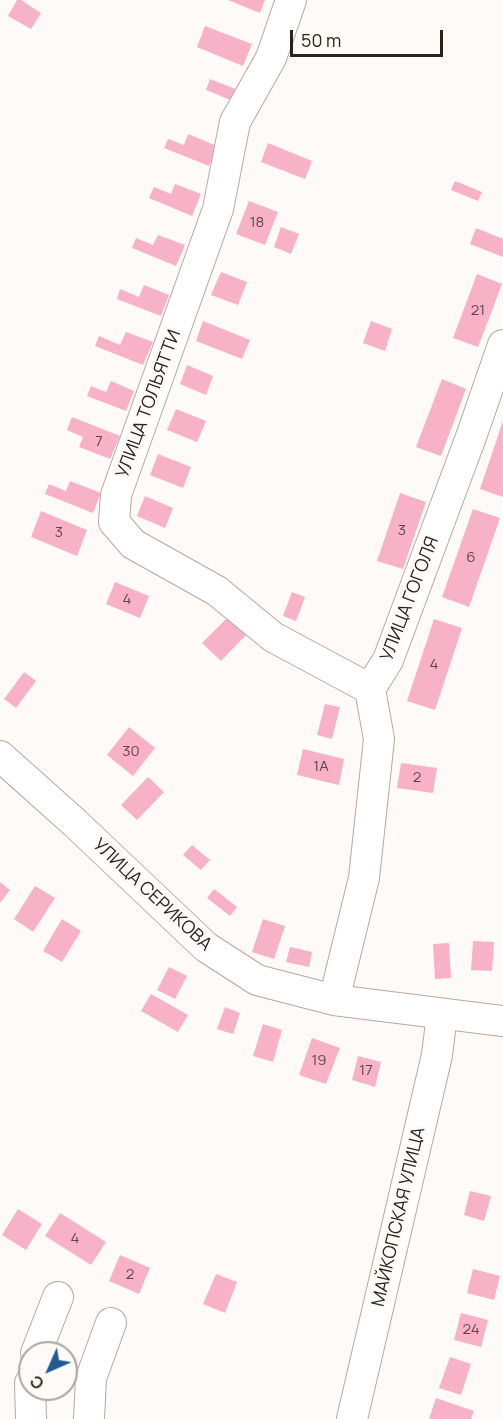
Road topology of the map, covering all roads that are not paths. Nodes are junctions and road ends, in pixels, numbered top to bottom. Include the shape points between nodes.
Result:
1 (291, 0) edge
2 (503, 345) edge
3 (370, 689) junction
4 (0, 756) edge
5 (334, 1000) junction
6 (442, 1014) junction
7 (503, 1021) edge
8 (58, 1297) dead end
9 (111, 1323) dead end
10 (41, 1341) edge
11 (30, 1401) edge
12 (31, 1419) edge
13 (89, 1419) edge
14 (352, 1419) edge

1 - 3 street, УЛИЦА ТОЛЬЯТТИ via 271,58 235,122 218,209 116,495 114,522 133,544 217,591 273,637
2 - 3 street, УЛИЦА ГОГОЛЯ via 388,660
3 - 5 street via 379,739 364,878
4 - 5 street, УЛИЦА СЕРИКОВА via 206,947 257,980
5 - 6 street, УЛИЦА СЕРИКОВА
6 - 7 street, УЛИЦА СЕРИКОВА
6 - 14 street, МАЙКОПСКАЯ УЛИЦА via 436,1055
8 - 10 street
9 - 13 street via 91,1378
11 - 12 street

